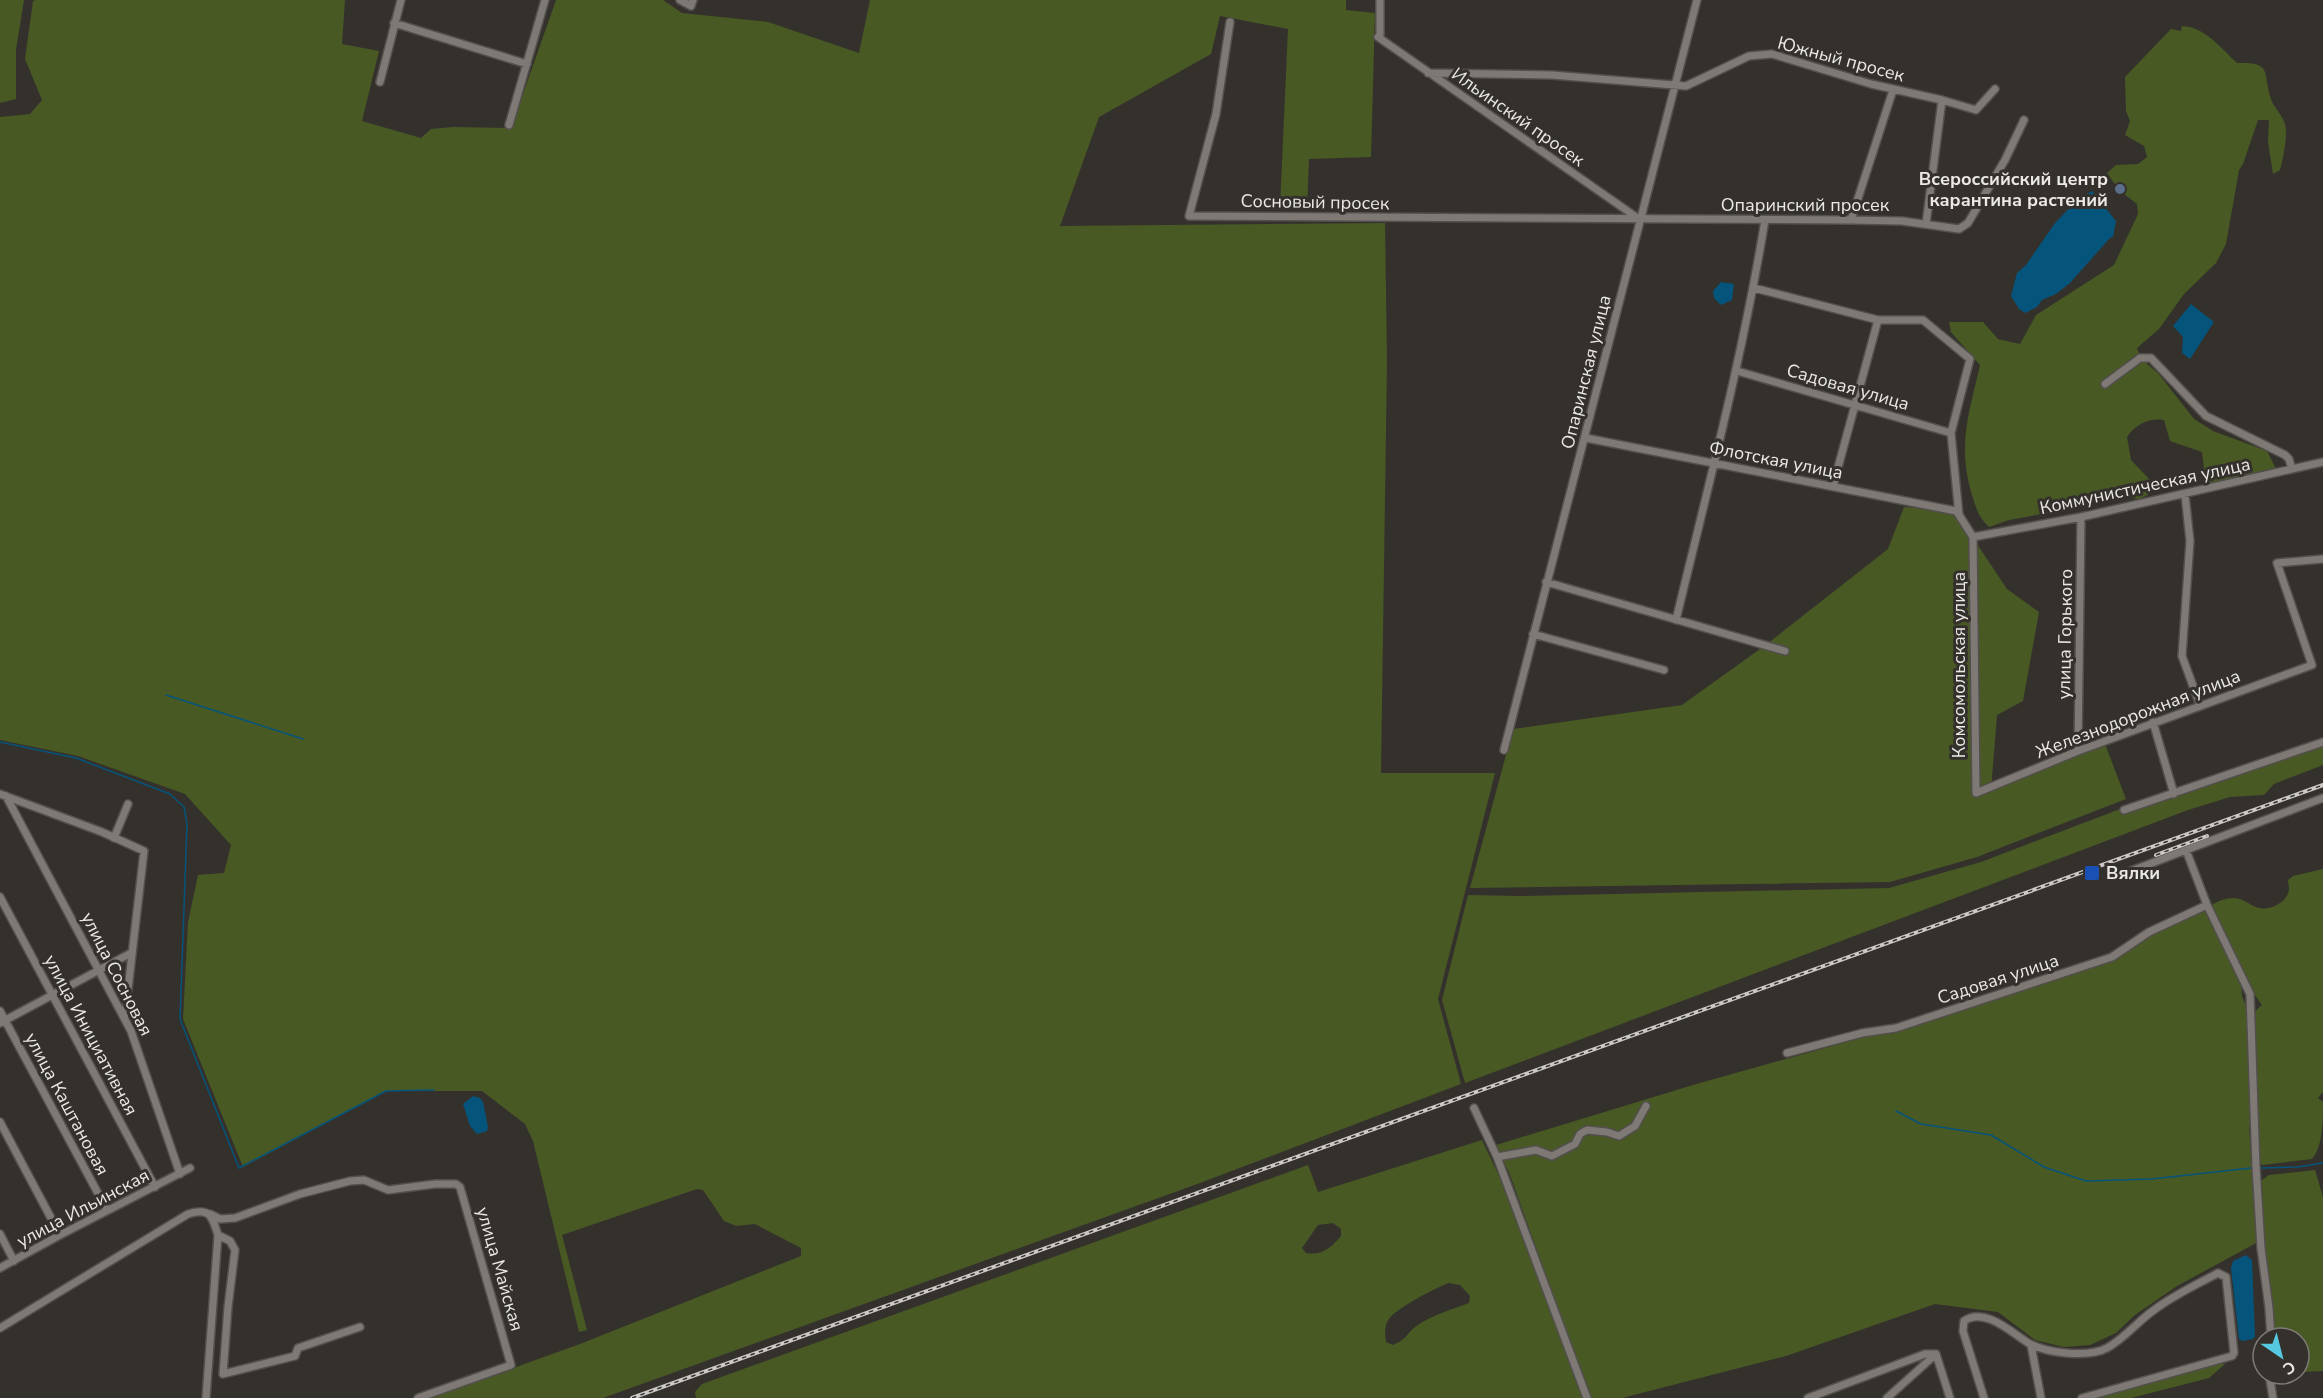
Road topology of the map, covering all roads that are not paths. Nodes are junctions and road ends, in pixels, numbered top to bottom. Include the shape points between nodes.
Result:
1 (401, 0) edge
2 (545, 0) edge
3 (680, 0) edge
4 (1380, 0) edge
5 (1696, 0) edge
6 (692, 3) edge
7 (1230, 22) dead end
8 (394, 23) junction
9 (527, 64) junction
10 (1428, 73) junction
11 (381, 82) dead end
12 (1675, 84) junction
13 (1995, 89) dead end
14 (1893, 90) junction
15 (1942, 100) junction
16 (2024, 120) dead end
17 (509, 125) dead end
18 (1640, 219) junction
19 (1765, 220) junction
20 (1851, 220) junction
21 (1926, 224) junction
22 (1754, 288) junction
23 (1878, 320) junction
24 (1737, 371) junction
25 (2105, 384) dead end
26 (1855, 404) junction
27 (1951, 433) junction
28 (1586, 438) junction
29 (2323, 462) edge
30 (1714, 463) junction
31 (2292, 469) junction
32 (1833, 486) junction
33 (2185, 495) junction
34 (1959, 515) junction
35 (2081, 517) junction
36 (1973, 537) junction
37 (2323, 559) edge
38 (1546, 582) junction
39 (1676, 620) junction
40 (1533, 634) junction
41 (1785, 651) dead end
42 (1664, 670) dead end
43 (2200, 705) junction
44 (2153, 722) junction
45 (2323, 742) edge
46 (1504, 750) dead end
47 (2078, 751) junction
48 (1976, 793) joint
49 (2174, 794) junction
50 (2, 795) edge
51 (2323, 798) edge
52 (128, 804) dead end
53 (2124, 810) dead end
54 (114, 838) junction
55 (2186, 850) junction
56 (2123, 874) dead end
57 (0, 897) edge
58 (2207, 905) junction
59 (131, 953) junction
60 (99, 969) junction
61 (52, 995) junction
62 (0, 1011) edge
63 (2, 1021) edge
64 (126, 1021) junction
65 (1787, 1053) dead end
66 (1646, 1106) dead end
67 (1474, 1108) dead end
68 (0, 1122) edge
69 (1497, 1157) junction
70 (190, 1168) dead end
71 (180, 1174) junction
72 (155, 1186) junction
73 (106, 1210) junction
74 (210, 1214) junction
75 (0, 1234) edge
76 (60, 1235) junction
77 (218, 1235) junction
78 (14, 1261) junction
79 (0, 1268) edge
80 (2270, 1326) edge
81 (360, 1327) dead end
82 (0, 1328) edge
83 (2031, 1345) junction
84 (1936, 1354) junction
85 (206, 1398) edge
86 (418, 1398) edge
87 (1587, 1398) edge
88 (1808, 1398) edge
89 (1887, 1398) edge
90 (1950, 1398) edge
91 (1984, 1398) edge
92 (2040, 1398) edge
93 (2082, 1398) edge

1 - 8 street
2 - 9 street
3 - 6 street
4 - 10 street, Ильинский просек via 1379,37
5 - 12 street, Опаринская улица
7 - 18 street, Сосновый просек via 1216,114 1189,216
8 - 9 street
8 - 11 street
9 - 17 street
10 - 12 street, Южный просек via 1552,75
10 - 18 street, Ильинский просек
12 - 14 street, Южный просек via 1686,86 1749,56 1772,54
12 - 18 street, Опаринская улица
13 - 15 street, Южный просек via 1976,110
14 - 15 street, Южный просек
14 - 20 street
15 - 21 street
16 - 21 street, Опаринский просек via 1968,223 1959,229
18 - 19 street, Опаринский просек
18 - 28 street, Опаринская улица
19 - 20 street, Опаринский просек
19 - 22 street
20 - 21 street, Опаринский просек
22 - 23 street
22 - 24 street
23 - 26 street
23 - 27 street via 1923,320 1970,360
24 - 26 street, Садовая улица
24 - 30 street
25 - 31 street via 2140,358 2151,358 2206,416 2284,455
26 - 27 street, Садовая улица
26 - 32 street
27 - 34 street
28 - 30 street, Флотская улица
28 - 38 street, Опаринская улица
29 - 31 street, Коммунистическая улица
30 - 32 street, Флотская улица
30 - 39 street
31 - 33 street, Коммунистическая улица
32 - 34 street, Флотская улица via 1956,511
33 - 35 street, Коммунистическая улица
33 - 43 street via 2190,541 2182,656
34 - 36 street
35 - 36 street, Коммунистическая улица
35 - 47 street, улица Горького
36 - 48 street, Комсомольская улица
37 - 43 street, Железнодорожная улица via 2277,563 2312,664
38 - 39 street
38 - 40 street, Опаринская улица
39 - 41 street
40 - 42 street
40 - 46 street, Опаринская улица
43 - 44 street, Железнодорожная улица
44 - 47 street, Железнодорожная улица
44 - 49 street
45 - 49 street
47 - 48 street, Железнодорожная улица
49 - 53 street
50 - 54 street
50 - 60 street, улица Сосновая
51 - 55 street
52 - 54 street
54 - 59 street via 144,851
55 - 56 street
55 - 58 street
57 - 61 street, улица Инициативная
58 - 65 street, Садовая улица via 2149,932 2112,957 1896,1028
58 - 80 street via 2250,994 2256,1167
59 - 60 street
59 - 64 street
60 - 61 street
60 - 64 street, улица Сосновая
61 - 63 street
61 - 72 street, улица Инициативная
62 - 63 street, улица Каштановая
63 - 73 street, улица Каштановая
64 - 71 street, улица Сосновая
66 - 69 street via 1635,1126 1619,1136 1587,1130 1575,1144 1552,1156 1536,1150
67 - 69 street
68 - 76 street
69 - 87 street
70 - 71 street, улица Ильинская
71 - 72 street, улица Ильинская
72 - 73 street, улица Ильинская
73 - 76 street, улица Ильинская
74 - 77 street
74 - 82 street via 199,1210 188,1214
74 - 86 street, улица Майская via 220,1220 235,1218 350,1181 364,1180 388,1190 456,1184 460,1187 512,1365
75 - 78 street
76 - 78 street, улица Ильинская
77 - 81 street via 230,1241 235,1250 223,1374 295,1356 298,1348
77 - 85 street
78 - 79 street, улица Ильинская
83 - 91 street via 1989,1320 1977,1317 1964,1321 1963,1331
83 - 92 street
83 - 93 street via 2066,1353 2096,1352 2107,1348 2180,1293 2218,1273 2226,1277 2232,1356
84 - 88 street via 1925,1354
84 - 89 street
84 - 90 street

